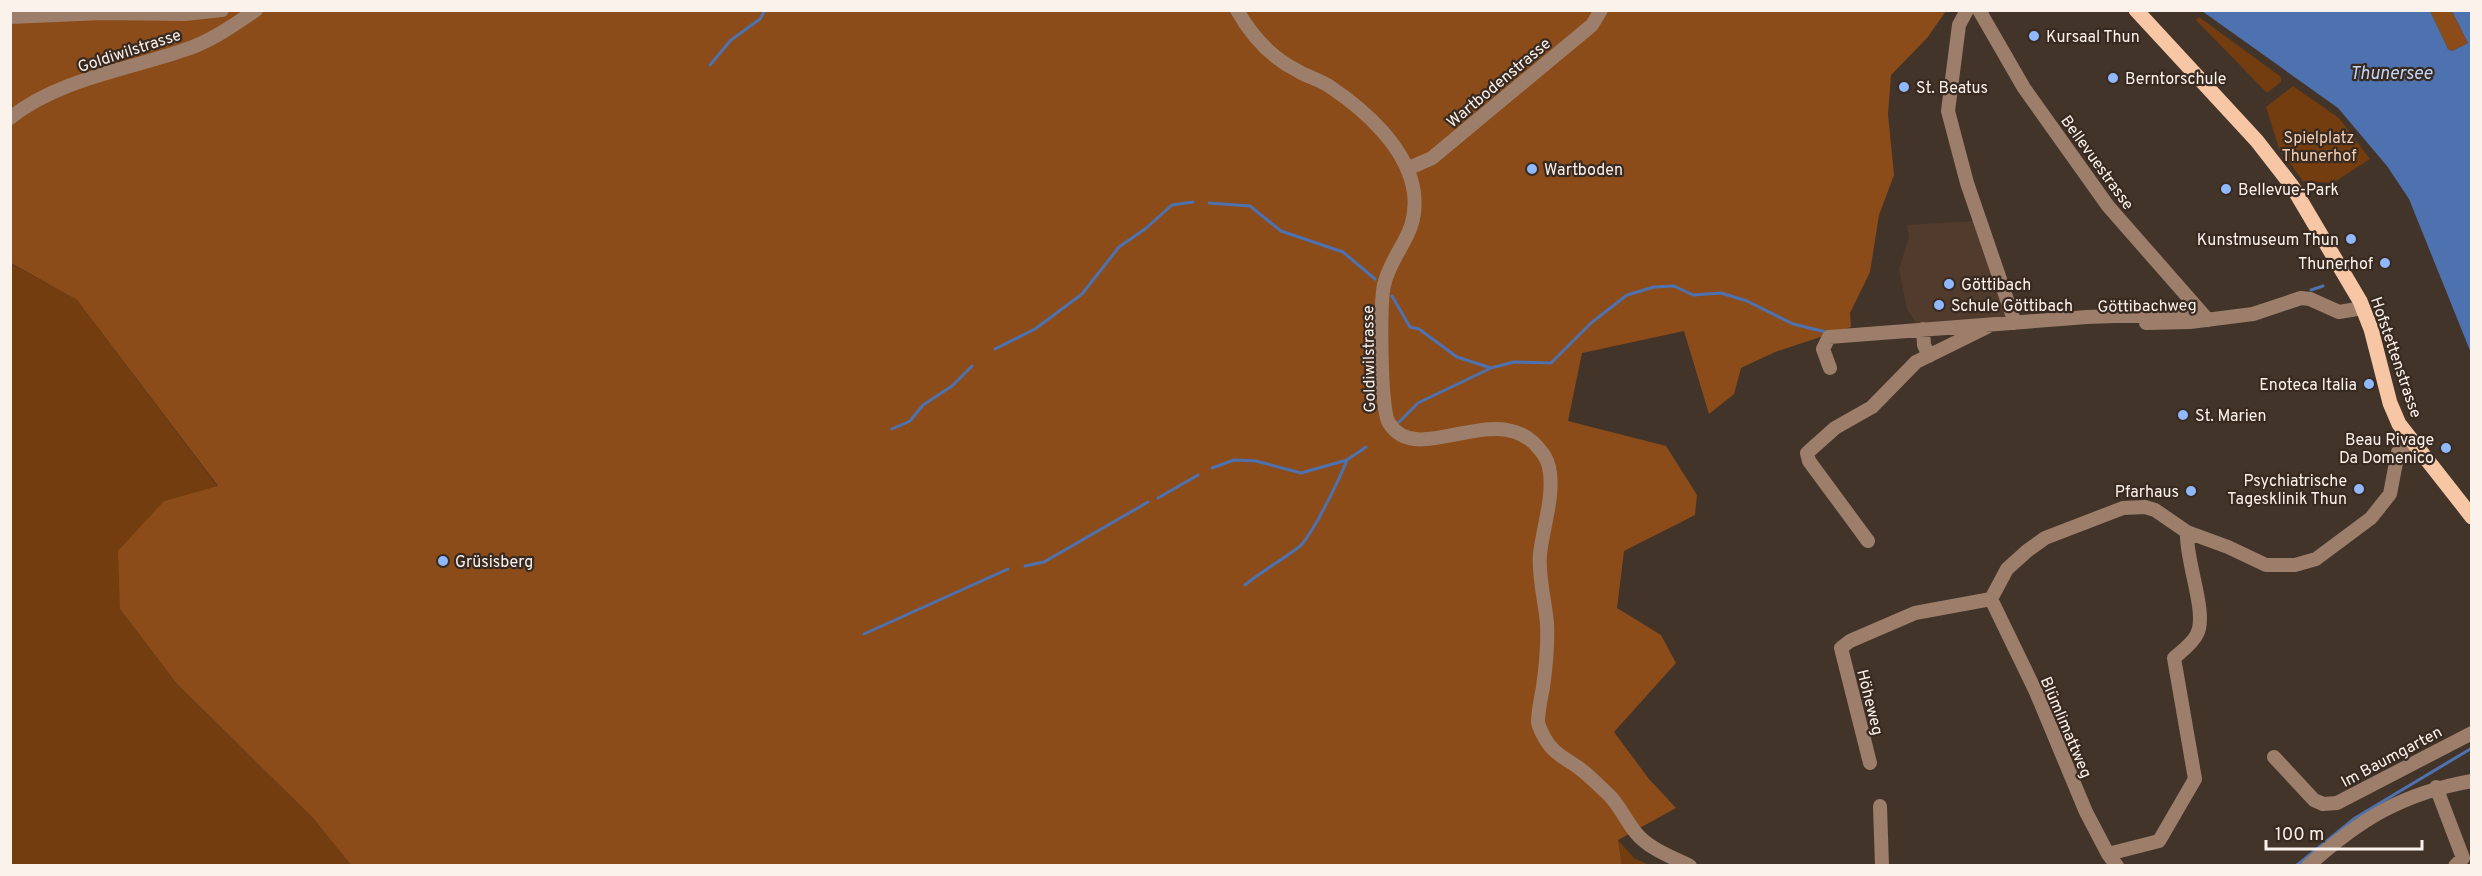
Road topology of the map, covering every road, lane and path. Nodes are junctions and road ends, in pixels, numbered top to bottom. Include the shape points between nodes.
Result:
1 (222, 10) edge
2 (256, 10) edge
3 (1237, 10) edge
4 (1601, 10) edge
5 (1967, 10) edge
6 (1979, 10) edge
7 (2136, 10) edge
8 (10, 17) edge
9 (10, 118) edge
10 (1407, 168) junction
11 (2363, 308) junction
12 (2208, 320) junction
13 (2015, 323) junction
14 (1988, 325) junction
15 (1923, 329) junction
16 (1929, 356) junction
17 (1830, 368) dead end
18 (2411, 441) junction
19 (2472, 517) edge
20 (2187, 532) junction
21 (1868, 542) dead end
22 (1991, 599) junction
23 (2472, 733) edge
24 (2274, 757) dead end
25 (1870, 763) dead end
26 (2472, 781) edge
27 (2436, 787) junction
28 (1880, 806) dead end
29 (2108, 854) junction
30 (2311, 864) edge
31 (1690, 866) edge
32 (1882, 866) edge
33 (2117, 866) edge
34 (2455, 866) edge

1 - 8 street
2 - 9 street, Goldiwilstrasse via 186,50 71,87
3 - 10 street, Goldiwilstrasse via 1246,28 1278,58 1326,84 1367,115
4 - 10 street, Wartbodenstrasse via 1592,25 1457,138 1432,158
5 - 13 street via 1959,25 1948,111 1967,183
6 - 12 street, Bellevuestrasse via 2024,88 2109,206
7 - 11 main road, Hofstettenstrasse via 2275,162
10 - 31 street, Goldiwilstrasse via 1413,190 1413,227 1390,267 1384,287 1386,420 1398,436 1412,440 1429,440 1467,430 1506,429 1528,438 1544,453 1550,469 1550,491 1540,557 1547,622 1538,724 1551,748 1613,799 1637,835 1663,854
11 - 12 street, Göttibachweg via 2339,312 2301,298 2253,314
11 - 18 main road, Hofstettenstrasse via 2390,403
12 - 13 street, Göttibachweg via 2170,314
13 - 14 street, Göttibachweg
14 - 15 street, Göttibachweg
14 - 16 street, Göttibachweg
15 - 16 street
15 - 17 street, Göttibachweg via 1829,337 1823,349
16 - 21 street, Göttibachweg via 1907,370 1872,407 1835,428 1807,453
18 - 19 main road, Hofstettenstrasse
18 - 20 street via 2398,452 2390,494 2370,518 2316,559 2295,565 2266,565
20 - 22 street via 2155,510 2135,506 2113,510 2045,538 2027,551 2007,570
20 - 29 street via 2187,552 2201,620 2197,634 2174,658 2195,779 2159,841
22 - 25 street, Höheweg via 1915,613 1841,648
22 - 29 street, Blümlimattweg via 2036,692 2081,803
23 - 24 street, Im Baumgarten via 2337,804 2314,800
26 - 27 street
27 - 30 street via 2399,801 2365,821
27 - 34 street via 2463,858
28 - 32 street
29 - 33 street, Blümlimattweg

